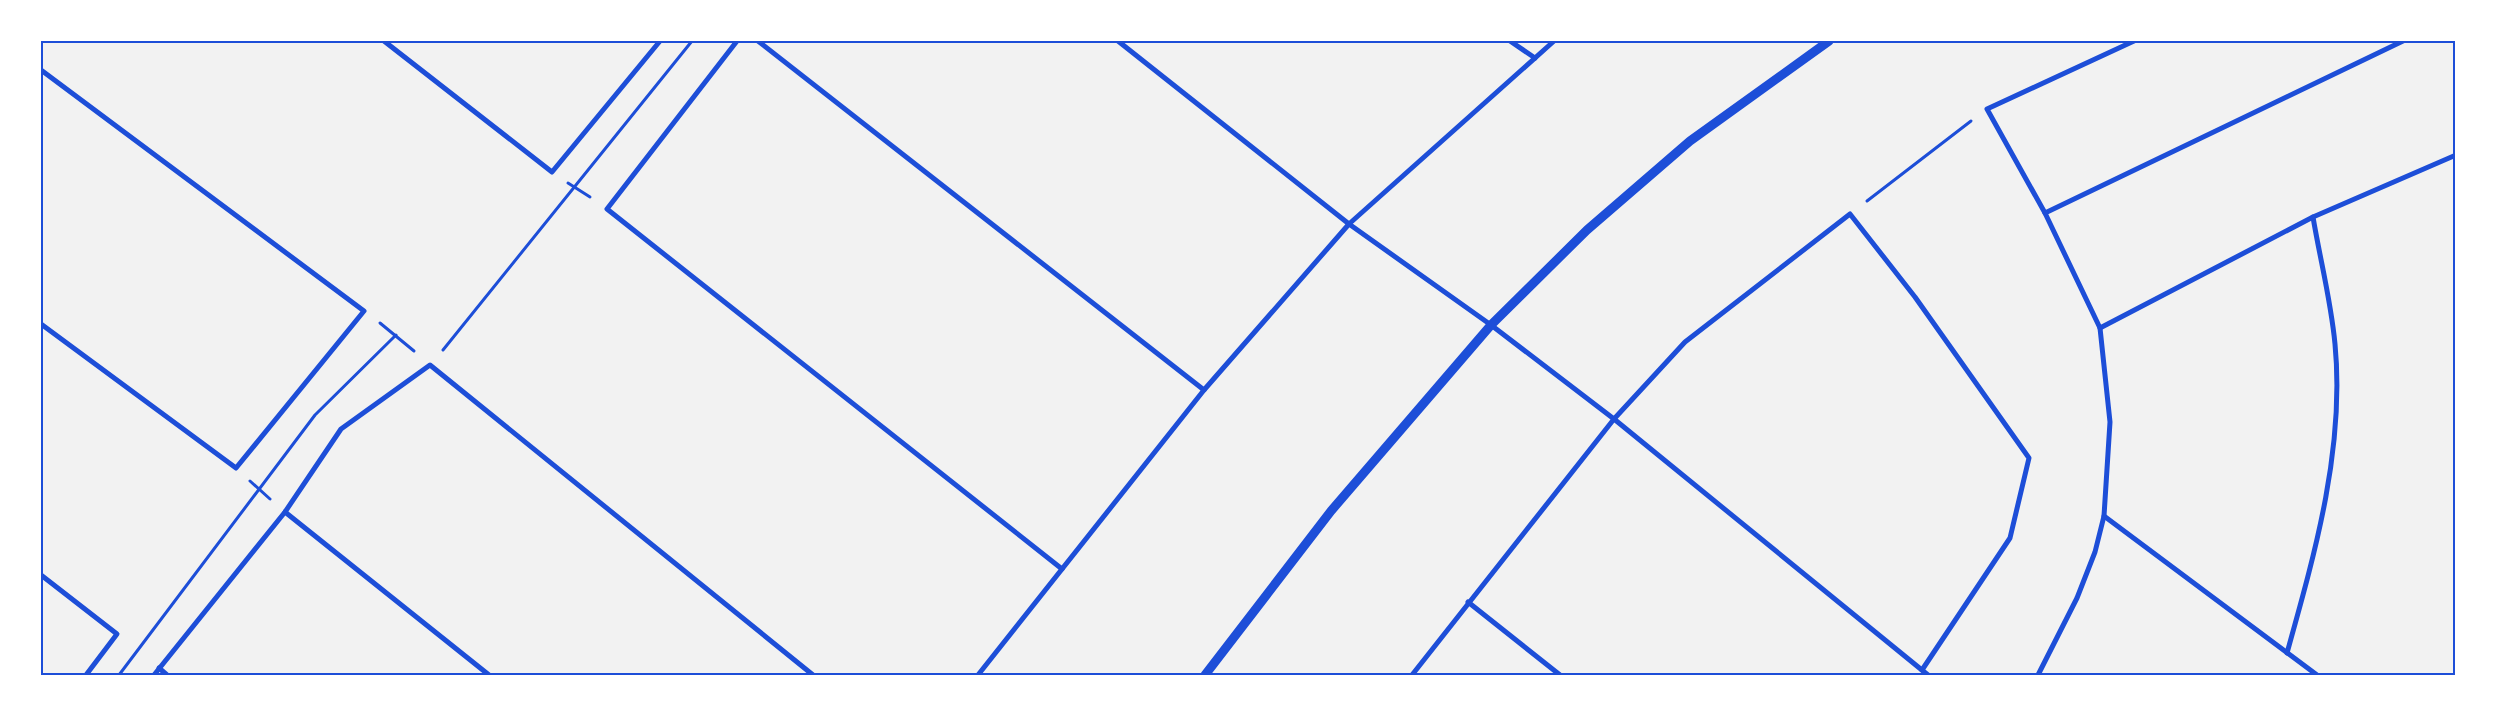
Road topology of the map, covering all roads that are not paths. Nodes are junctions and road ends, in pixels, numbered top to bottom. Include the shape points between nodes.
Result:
1 (384, 41) edge
2 (660, 41) edge
3 (737, 41) edge
4 (758, 41) edge
5 (1118, 41) edge
6 (1510, 41) edge
7 (1554, 41) edge
8 (1829, 41) edge
9 (2134, 41) edge
10 (2403, 41) edge
11 (1535, 58) junction
12 (41, 70) edge
13 (2456, 155) edge
14 (2046, 212) junction
15 (2313, 217) junction
16 (1350, 224) junction
17 (41, 324) edge
18 (1491, 325) junction
19 (2100, 328) junction
20 (1204, 390) junction
21 (1614, 419) junction
22 (285, 512) junction
23 (2104, 516) junction
24 (1062, 569) junction
25 (41, 575) edge
26 (1468, 602) junction
27 (2287, 652) junction
28 (159, 668) junction
29 (1922, 670) junction
30 (86, 675) edge
31 (154, 675) edge
32 (167, 675) edge
33 (489, 675) edge
34 (813, 675) edge
35 (978, 675) edge
36 (1205, 675) edge
37 (1412, 675) edge
38 (1560, 675) edge
39 (1928, 675) edge
40 (2038, 675) edge
41 (2317, 675) edge

1 - 2 street via 552,172
3 - 24 street via 607,209
4 - 20 street
5 - 16 street
6 - 11 street
7 - 11 street
8 - 18 street via 1690,141 1587,230
9 - 14 street via 1987,109
10 - 14 street
11 - 16 street
12 - 17 street via 364,311 236,468
13 - 15 street
14 - 19 street
15 - 19 street
15 - 27 street via 2335,344 2336,435 2310,572
16 - 18 street
16 - 20 street
18 - 21 street
18 - 36 street via 1331,511
19 - 23 street via 2110,422
20 - 24 street
21 - 26 street
21 - 29 street
21 - 29 street via 1685,342 1850,214 1915,297 2030,458 2010,538
22 - 28 street
22 - 33 street
22 - 34 street via 341,429 430,366
23 - 27 street
23 - 40 street via 2095,552 2077,598
24 - 35 street
25 - 30 street via 117,634
26 - 37 street
26 - 38 street
27 - 41 street
28 - 31 street
28 - 32 street
29 - 39 street

